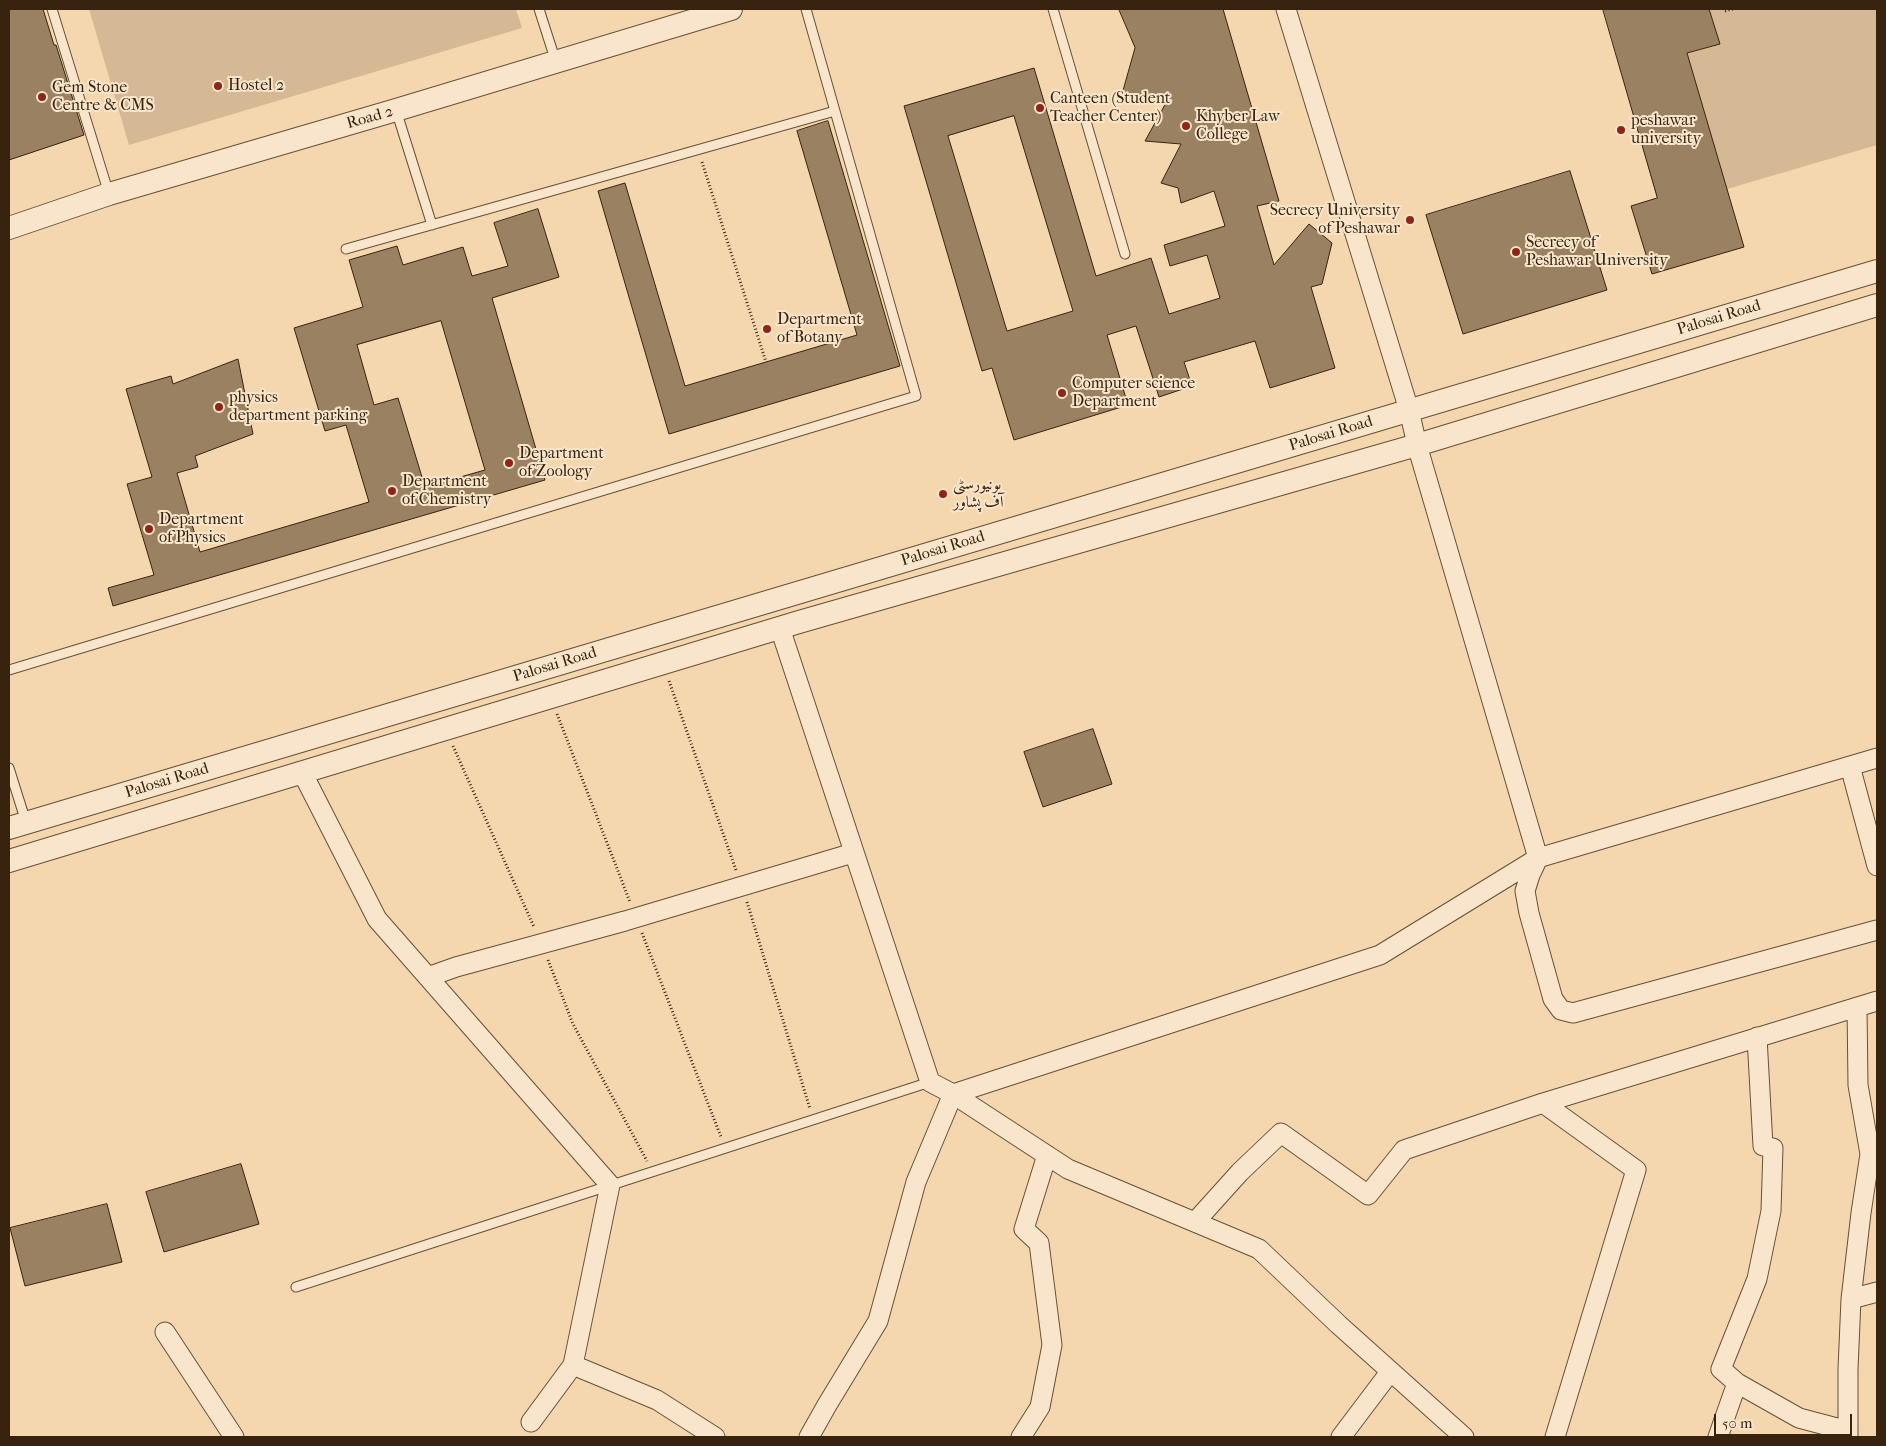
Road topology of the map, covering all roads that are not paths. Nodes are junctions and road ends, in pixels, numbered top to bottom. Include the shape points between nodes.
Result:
1 (52, 9) edge
2 (539, 9) edge
3 (731, 9) edge
4 (806, 9) edge
5 (1053, 9) edge
6 (1286, 9) edge
7 (556, 62) junction
8 (396, 110) junction
9 (835, 111) junction
10 (109, 194) junction
11 (432, 225) junction
12 (9, 228) edge
13 (346, 249) dead end
14 (1125, 254) dead end
15 (1877, 271) edge
16 (1877, 305) edge
17 (1409, 410) junction
18 (1417, 445) junction
19 (774, 600) junction
20 (780, 628) junction
21 (9, 670) edge
22 (402, 710) junction
23 (409, 740) junction
24 (1877, 758) edge
25 (1850, 766) junction
26 (9, 768) edge
27 (302, 772) junction
28 (18, 826) edge
29 (853, 853) junction
30 (1538, 858) junction
31 (9, 860) edge
32 (1877, 866) edge
33 (1877, 930) edge
34 (428, 978) junction
35 (1877, 1001) edge
36 (1857, 1007) junction
37 (1758, 1037) junction
38 (930, 1082) junction
39 (953, 1094) junction
40 (1543, 1102) junction
41 (1048, 1155) junction
42 (610, 1185) junction
43 (1195, 1222) junction
44 (296, 1287) dead end
45 (1877, 1292) edge
46 (1852, 1299) junction
47 (164, 1332) dead end
48 (573, 1365) junction
49 (1390, 1372) junction
50 (1737, 1382) junction
51 (532, 1422) dead end
52 (1848, 1434) edge
53 (234, 1437) edge
54 (715, 1437) edge
55 (809, 1437) edge
56 (1021, 1437) edge
57 (1341, 1437) edge
58 (1464, 1437) edge
59 (1555, 1437) edge
60 (1718, 1437) edge

1 - 10 lane
2 - 7 lane
3 - 7 street, Road 2
4 - 9 lane
5 - 14 lane
6 - 17 street
7 - 8 street, Road 2
8 - 10 street, Road 2
8 - 11 lane
9 - 11 lane
9 - 21 lane via 916,396
10 - 12 street, Road 2
11 - 13 lane
15 - 17 street, Palosai Road
16 - 18 street
17 - 18 street
17 - 19 street, Palosai Road
18 - 20 street
18 - 30 street
19 - 20 street
19 - 22 street, Palosai Road
20 - 23 street
20 - 29 street
22 - 23 street
22 - 28 street, Palosai Road
23 - 27 street
24 - 25 street
25 - 30 street
25 - 32 street
26 - 28 lane
27 - 31 street
27 - 34 street via 377,919
29 - 34 street via 456,967
29 - 38 street
30 - 33 street via 1525,891 1529,913 1552,999 1560,1010 1573,1013
30 - 39 street via 1380,955
34 - 42 street
35 - 36 street
36 - 37 street
36 - 46 street via 1858,1085 1870,1154
37 - 40 street
37 - 50 street via 1762,1146 1774,1148 1771,1211 1757,1279 1720,1369
38 - 39 street
38 - 42 lane
39 - 41 street
39 - 55 street via 916,1182 878,1321
40 - 43 street via 1404,1150 1368,1195 1281,1133
40 - 59 street via 1636,1170
41 - 43 street via 1068,1169
41 - 56 street via 1024,1229 1039,1243 1052,1345 1040,1407
42 - 44 lane
42 - 48 street
43 - 49 street via 1258,1250
45 - 46 street
46 - 52 street
47 - 53 street
48 - 51 street
48 - 54 street via 657,1400
49 - 57 street
49 - 58 street
50 - 52 street via 1798,1418
50 - 60 street

